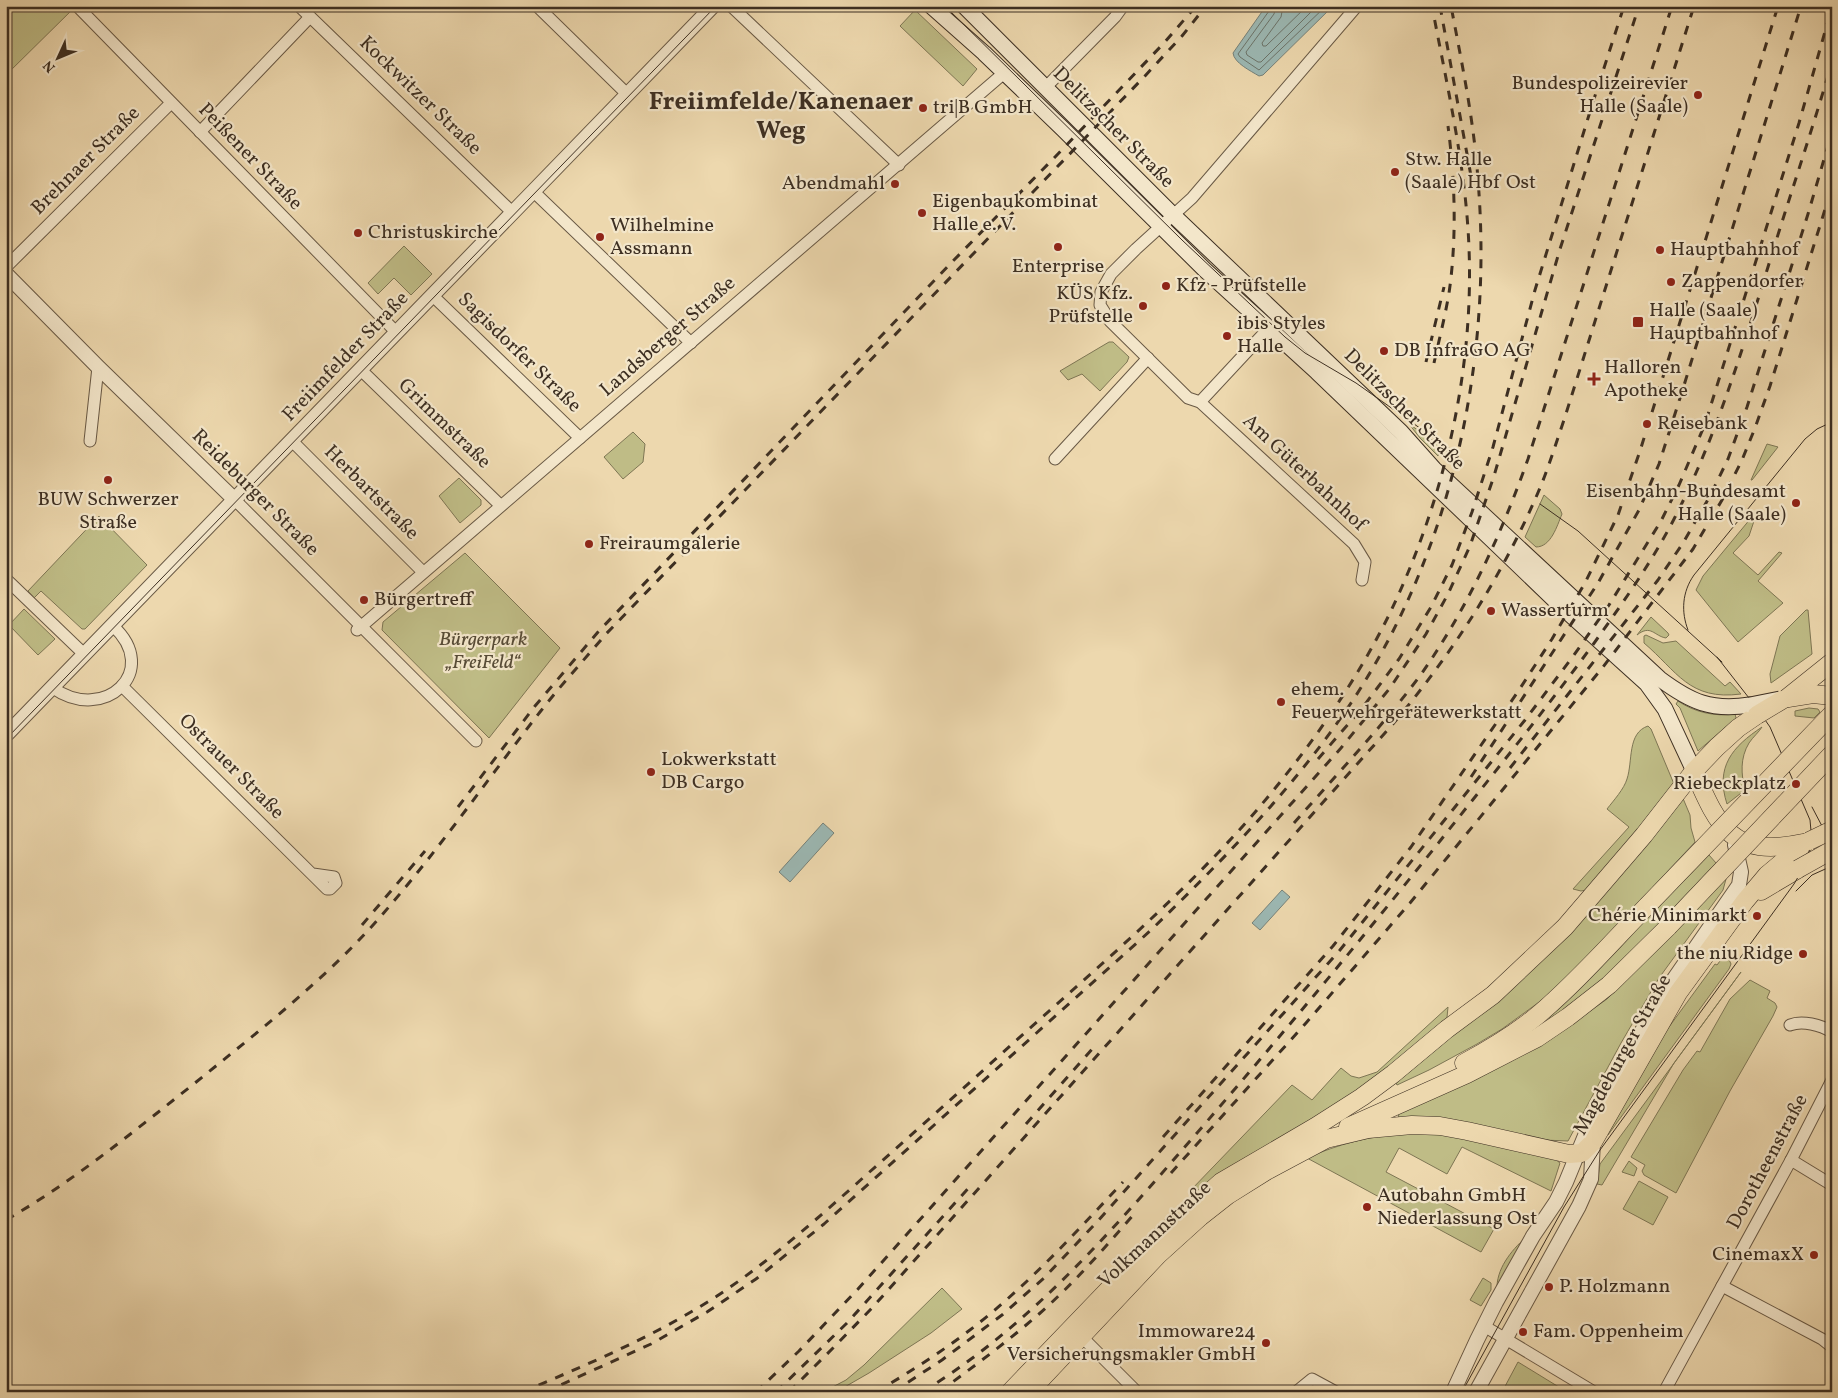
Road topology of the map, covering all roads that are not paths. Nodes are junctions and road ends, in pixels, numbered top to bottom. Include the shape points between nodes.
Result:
1 (299, 6) edge
2 (537, 6) edge
3 (713, 6) edge
4 (731, 6) edge
5 (931, 6) edge
6 (964, 6) edge
7 (1123, 6) edge
8 (1357, 6) edge
9 (78, 7) edge
10 (310, 17) junction
11 (1004, 73) junction
12 (1045, 88) junction
13 (628, 95) junction
14 (171, 103) junction
15 (200, 132) junction
16 (899, 165) junction
17 (534, 192) junction
18 (514, 213) junction
19 (1173, 215) junction
20 (1160, 226) junction
21 (6, 267) edge
22 (6, 274) edge
23 (433, 296) junction
24 (1268, 329) junction
25 (397, 333) junction
26 (690, 343) junction
27 (1148, 358) junction
28 (98, 367) junction
29 (361, 370) junction
30 (1200, 402) junction
31 (580, 438) junction
32 (90, 441) dead end
33 (292, 441) junction
34 (1055, 459) dead end
35 (235, 500) junction
36 (500, 505) junction
37 (423, 572) junction
38 (6, 579) edge
39 (1362, 580) dead end
40 (113, 626) junction
41 (359, 628) junction
42 (84, 655) junction
43 (1832, 662) edge
44 (122, 686) junction
45 (53, 688) junction
46 (1832, 696) edge
47 (1784, 699) junction
48 (1753, 710) junction
49 (1832, 714) edge
50 (6, 735) edge
51 (476, 741) dead end
52 (1832, 754) edge
53 (1694, 771) junction
54 (1832, 830) edge
55 (1730, 834) junction
56 (1832, 840) edge
57 (1808, 842) junction
58 (1832, 850) edge
59 (313, 874) dead end
60 (1746, 901) junction
61 (1790, 1025) dead end
62 (1832, 1032) edge
63 (1832, 1080) edge
64 (1320, 1133) junction
65 (1593, 1142) junction
66 (1577, 1154) junction
67 (1791, 1160) junction
68 (1832, 1185) edge
69 (1722, 1286) junction
70 (1484, 1326) junction
71 (1082, 1336) junction
72 (1505, 1339) junction
73 (1832, 1347) edge
74 (1010, 1392) edge
75 (1029, 1392) edge
76 (1137, 1392) edge
77 (1296, 1392) edge
78 (1336, 1392) edge
79 (1453, 1392) edge
80 (1476, 1392) edge
81 (1594, 1392) edge
82 (1664, 1392) edge

1 - 10 street, Kockwitzer Straße
2 - 13 street
3 - 13 street, Freiimfelder Straße
4 - 16 street
5 - 11 main road, Delitzscher Straße
6 - 12 main road, Delitzscher Straße
7 - 12 street
8 - 19 street, Am Güterbahnhof via 1192,198
9 - 14 street, Peißener Straße
10 - 15 street
10 - 18 street, Kockwitzer Straße
11 - 16 street, Landsberger Straße
11 - 20 main road, Delitzscher Straße
12 - 19 main road, Delitzscher Straße
13 - 17 street, Freiimfelder Straße
14 - 15 street, Peißener Straße
14 - 21 street, Brehnaer Straße
15 - 25 street, Peißener Straße
16 - 26 street, Landsberger Straße
17 - 18 street, Freiimfelder Straße
17 - 26 street
18 - 23 street, Freiimfelder Straße
19 - 20 street, Am Güterbahnhof
19 - 48 main road, Delitzscher Straße via 1401,432 1440,475 1660,679 1688,698 1706,705
20 - 24 main road, Delitzscher Straße
20 - 27 street, Am Güterbahnhof via 1112,274 1101,292 1100,305 1110,321
22 - 28 street, Reideburger Straße
23 - 25 street, Freiimfelder Straße
23 - 31 street, Sagisdorfer Straße
24 - 30 street
24 - 53 main road, Delitzscher Straße via 1647,684 1665,709
25 - 29 street, Freiimfelder Straße
26 - 31 street, Landsberger Straße
27 - 30 street, Am Güterbahnhof via 1188,398
27 - 34 street
28 - 32 street
28 - 35 street, Reideburger Straße
29 - 33 street, Freiimfelder Straße
29 - 36 street, Grimmstraße
30 - 39 street, Am Güterbahnhof via 1354,544 1365,562
31 - 36 street, Landsberger Straße
33 - 35 street, Freiimfelder Straße
33 - 37 street, Herbartstraße
35 - 40 street, Freiimfelder Straße
35 - 41 street, Reideburger Straße
36 - 37 street, Landsberger Straße
37 - 41 street, Landsberger Straße
38 - 42 street
40 - 42 street, Freiimfelder Straße
40 - 44 street via 126,642 131,659 128,677
41 - 51 street, Reideburger Straße
42 - 45 street, Freiimfelder Straße
43 - 47 main road
44 - 45 street via 112,694 90,700 73,698
44 - 59 street, Ostrauer Straße
45 - 50 street, Freiimfelder Straße
46 - 47 main road via 1813,694
47 - 48 main road, bridge
48 - 53 main road
49 - 64 main road, bridge via 1539,1014 1514,1034 1443,1074
52 - 64 main road, bridge via 1668,927 1609,985 1568,1017 1536,1038 1467,1074 1354,1124
53 - 55 main road via 1709,806
53 - 64 main road via 1565,928 1493,995
54 - 57 main road, bridge
55 - 57 main road via 1760,847
55 - 66 street, Magdeburger Straße via 1741,865 1739,885 1658,1002 1589,1126
56 - 57 main road
57 - 60 main road, Magdeburger Straße via 1776,866
58 - 60 main road, bridge
60 - 65 main road, Magdeburger Straße via 1678,994
61 - 62 street via 1805,1023
63 - 67 street, Dorotheenstraße
64 - 66 main road, Volkmannstraße via 1349,1133 1389,1126 1440,1126 1559,1153
64 - 71 main road, Volkmannstraße via 1200,1217 1158,1255
64 - 74 main road, Volkmannstraße via 1221,1182 1125,1271
65 - 66 main road
65 - 72 street, Magdeburger Straße via 1588,1188
66 - 70 street, Magdeburger Straße via 1556,1202 1532,1236
67 - 68 street
67 - 69 street, Dorotheenstraße
69 - 73 street
69 - 82 street, Dorotheenstraße
70 - 72 street
70 - 79 street, Magdeburger Straße
71 - 75 main road, Volkmannstraße
71 - 76 street
72 - 80 street, Magdeburger Straße
72 - 81 street
77 - 78 street via 1312,1379

